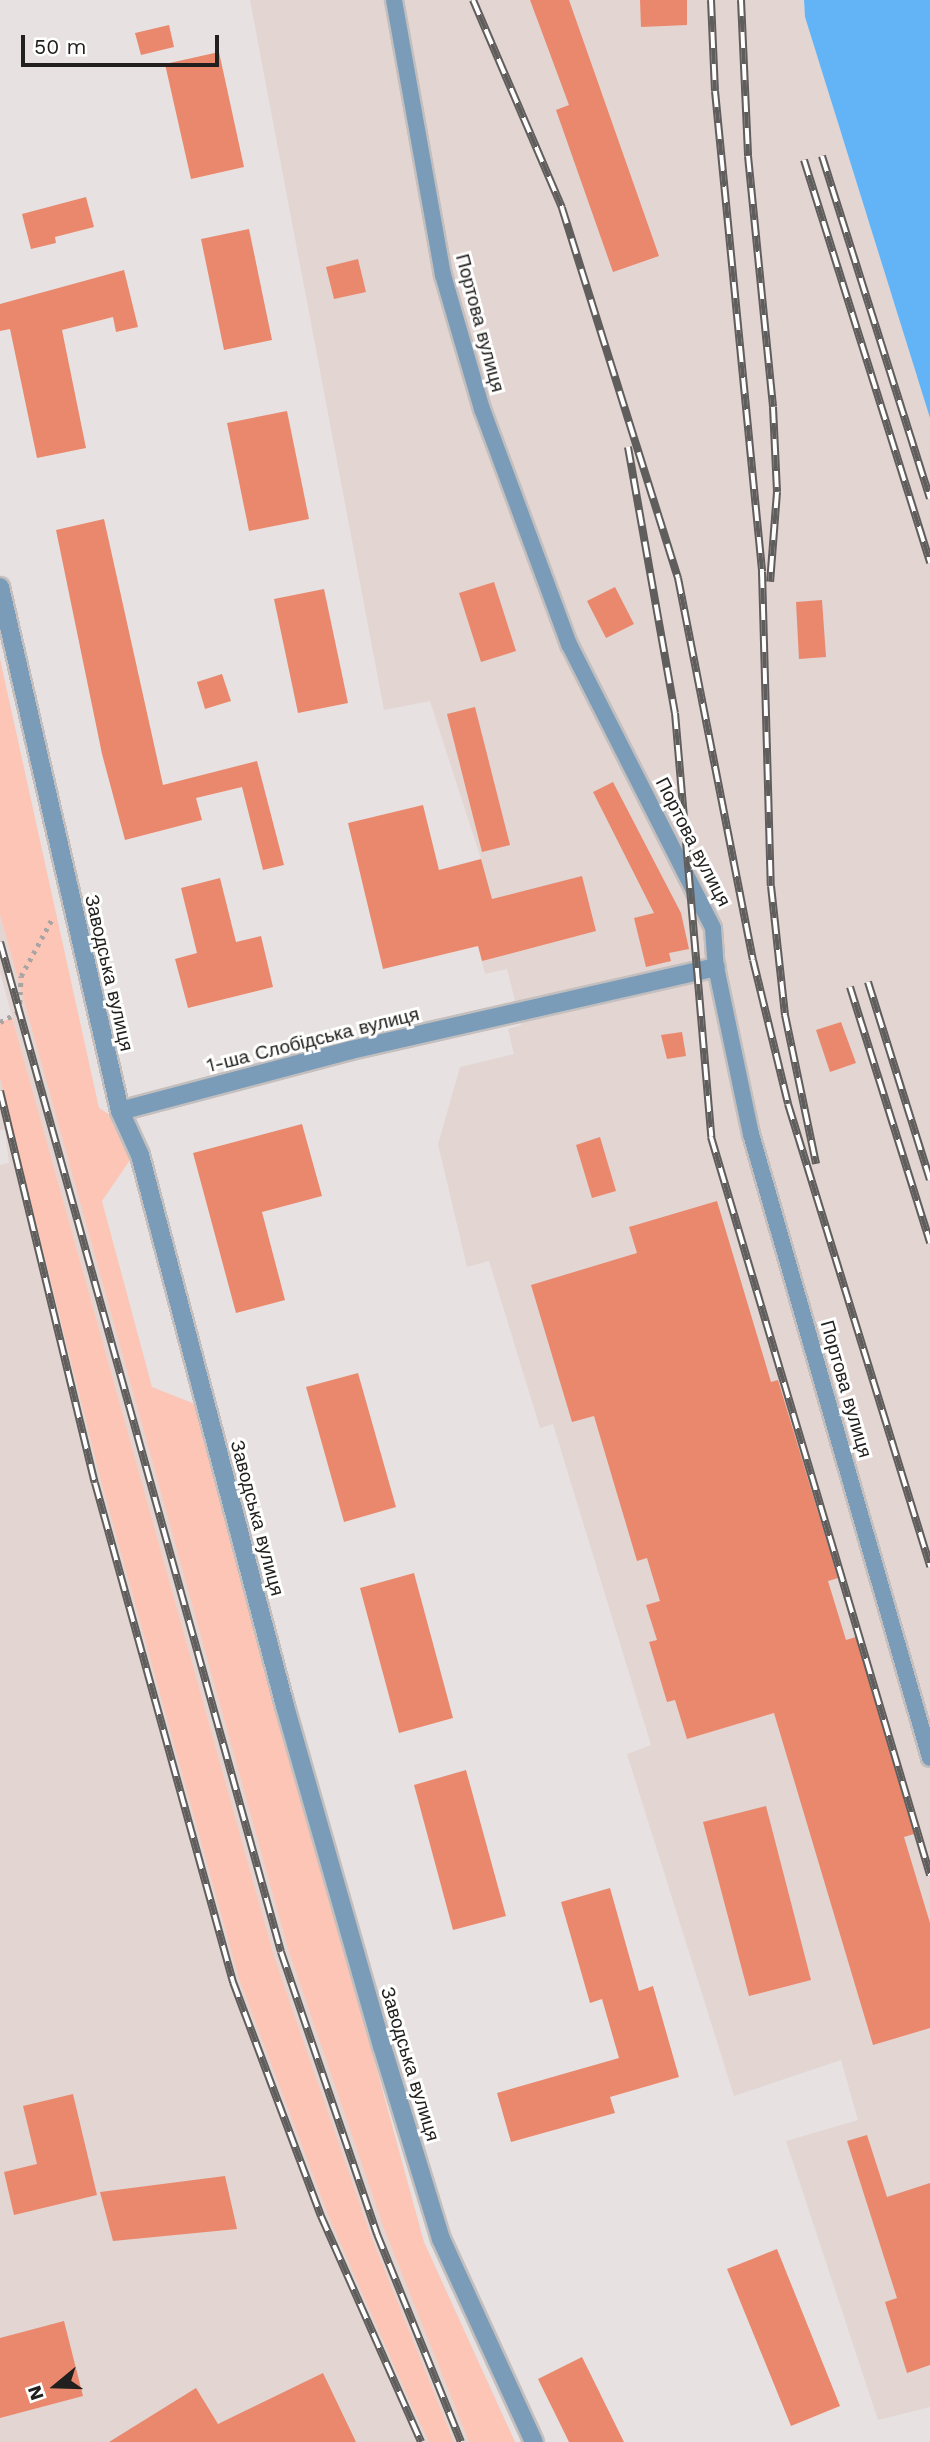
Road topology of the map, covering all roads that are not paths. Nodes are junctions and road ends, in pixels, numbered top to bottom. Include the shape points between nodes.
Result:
1 (394, 0) edge
2 (0, 587) edge
3 (716, 967) junction
4 (120, 1111) junction
5 (930, 1758) edge
6 (534, 2442) edge

1 - 3 lane, Портова вулиця via 443,275 482,409 569,644 713,928
2 - 4 street, Заводська вулиця
3 - 4 street, 1-ша Слобідська вулиця via 517,1011
3 - 5 lane, Портова вулиця via 751,1134
4 - 6 street, Заводська вулиця via 140,1156 285,1706 437,2226

